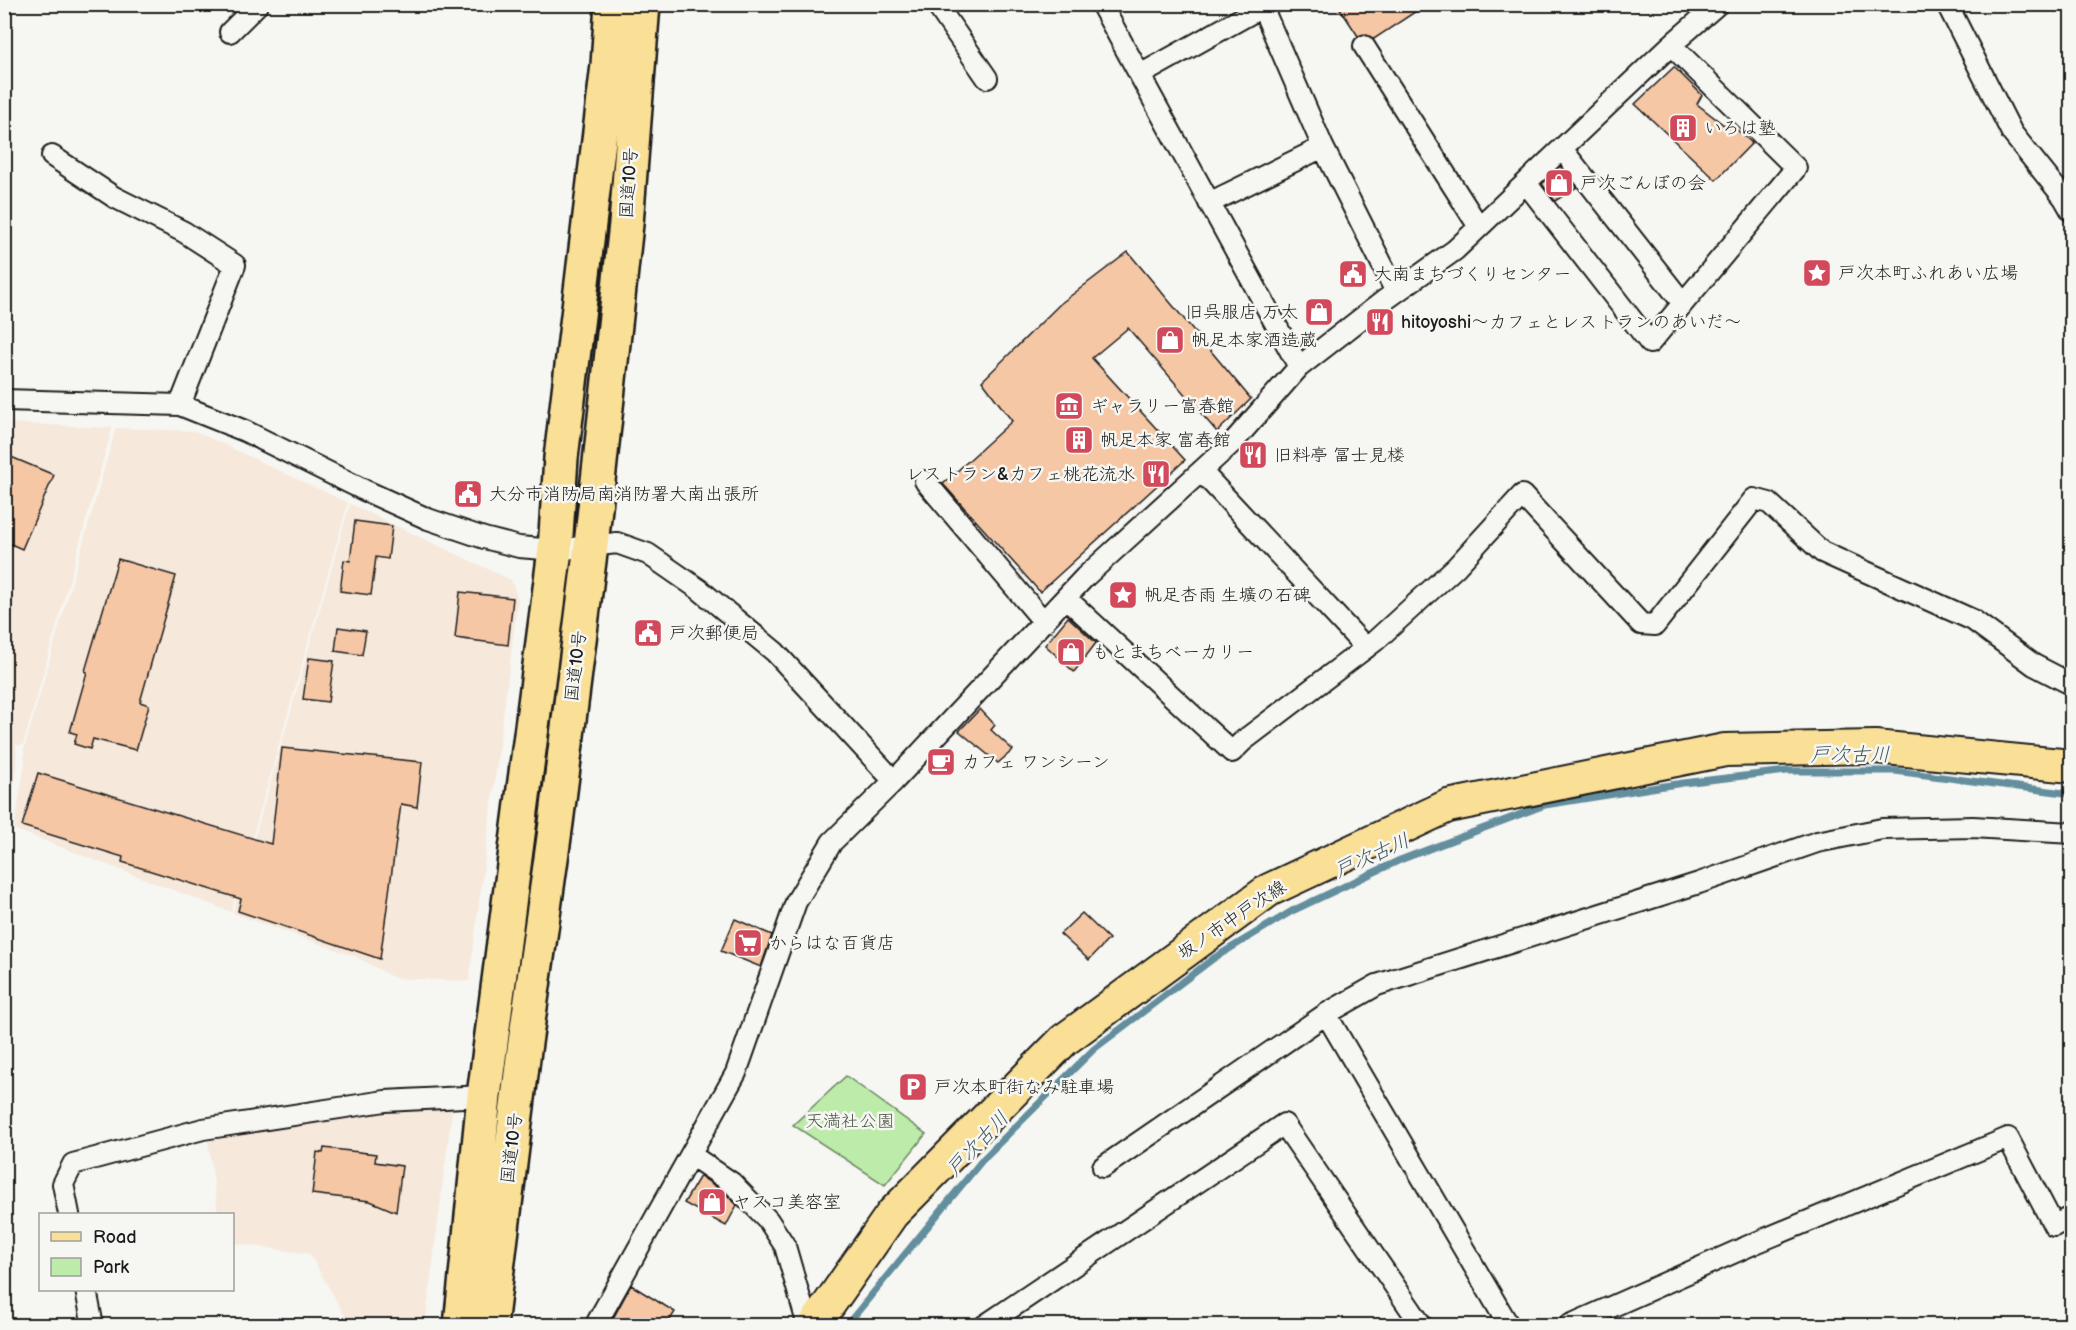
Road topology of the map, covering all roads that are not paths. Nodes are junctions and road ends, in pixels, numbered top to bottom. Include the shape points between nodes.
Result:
1 (258, 4) edge
2 (612, 4) edge
3 (643, 4) edge
4 (936, 4) edge
5 (1101, 4) edge
6 (1718, 4) edge
7 (1947, 4) edge
8 (1261, 6) edge
9 (230, 32) dead end
10 (1671, 45) junction
11 (1364, 46) dead end
12 (1140, 75) junction
13 (987, 78) dead end
14 (1323, 147) junction
15 (1562, 149) junction
16 (52, 156) dead end
17 (1526, 183) junction
18 (2069, 197) edge
19 (1209, 203) junction
20 (1479, 227) junction
21 (1396, 292) junction
22 (1682, 302) junction
23 (1299, 367) junction
24 (4, 400) edge
25 (180, 405) junction
26 (1201, 471) junction
27 (925, 481) dead end
28 (591, 545) junction
29 (555, 550) junction
30 (1066, 598) junction
31 (1044, 622) junction
32 (1366, 648) junction
33 (2072, 681) edge
34 (2072, 766) edge
35 (894, 781) junction
36 (2072, 833) edge
37 (1326, 1014) junction
38 (484, 1096) junction
39 (692, 1155) junction
40 (1103, 1167) dead end
41 (69, 1213) edge
42 (2072, 1216) edge
43 (86, 1291) edge
44 (93, 1326) edge
45 (461, 1326) edge
46 (490, 1326) edge
47 (595, 1326) edge
48 (808, 1326) edge
49 (814, 1326) edge
50 (984, 1326) edge
51 (1422, 1326) edge
52 (1509, 1326) edge
53 (1568, 1326) edge

1 - 9 street
2 - 29 highway, 国道10号 via 609,64 561,458
3 - 28 highway, 国道10号 via 625,235
4 - 13 street
5 - 12 street
6 - 10 street
7 - 18 street via 2012,133
8 - 12 street
8 - 14 street
10 - 15 street
10 - 22 street via 1796,168
11 - 20 street
12 - 19 street
14 - 19 street
14 - 21 street
15 - 17 street
15 - 22 street
16 - 25 street via 114,197 184,232 236,265
17 - 20 street
17 - 22 street via 1650,343
19 - 23 street
20 - 21 street via 1455,250
21 - 23 street
23 - 26 street via 1234,441
24 - 25 street
25 - 29 street via 245,431 428,519 519,547
26 - 30 street
26 - 32 street
27 - 31 street
28 - 29 street
28 - 35 street via 617,543 648,554 700,590 775,652
28 - 46 highway, 国道10号
29 - 38 highway, 国道10号
30 - 31 street
30 - 32 street via 1232,752
31 - 35 street
32 - 33 street via 1456,567 1522,495 1641,624 1655,625 1754,499 1769,503 1822,552 1973,620 2034,665
34 - 49 main road, 坂ノ市中戸次線 via 1875,747 1725,750 1448,806 1269,890 1064,1040 892,1214
35 - 39 street via 832,842 795,902 736,1073
36 - 37 street via 1974,827 1882,830 1817,842 1377,985
37 - 40 street
37 - 52 street
38 - 41 street via 385,1101 203,1130 73,1164 63,1184
38 - 45 highway, 国道10号
39 - 47 street
39 - 48 street via 732,1183 768,1220 785,1246
42 - 53 street via 2054,1226 2008,1138
43 - 44 street
50 - 51 street via 1284,1124

